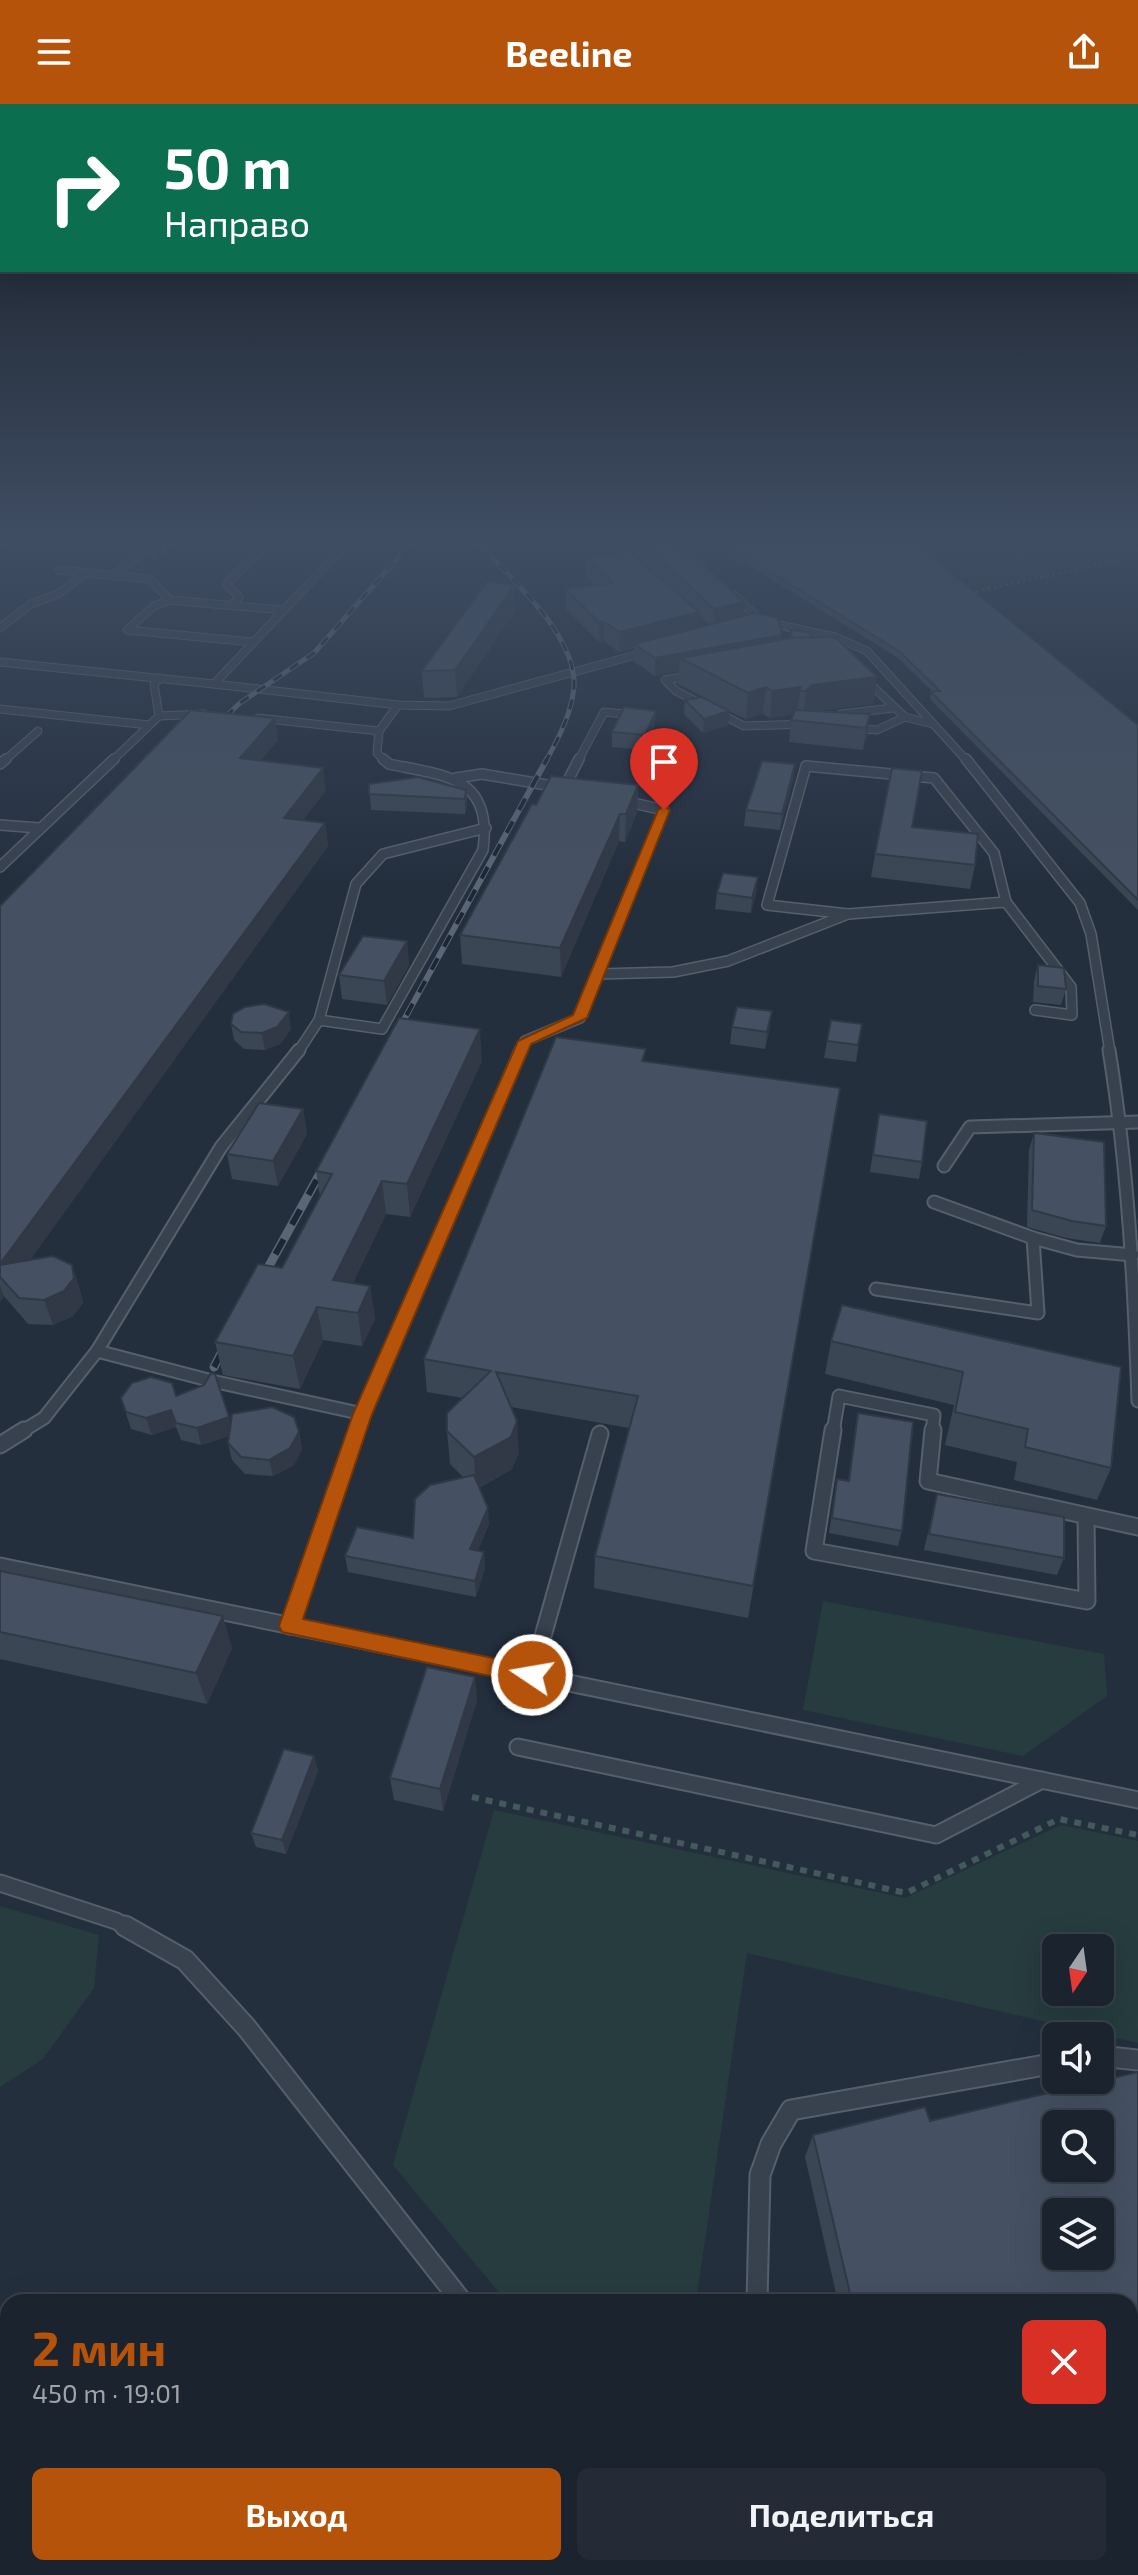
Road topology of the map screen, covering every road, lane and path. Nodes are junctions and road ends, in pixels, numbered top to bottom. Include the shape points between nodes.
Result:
1 (244, 651) edge
2 (648, 651) edge
3 (867, 651) edge
4 (0, 662) edge
5 (854, 668) edge
6 (696, 674) edge
7 (160, 678) junction
8 (214, 684) junction
9 (398, 705) junction
10 (893, 708) junction
11 (0, 709) edge
12 (213, 714) edge
13 (836, 715) edge
14 (159, 716) junction
15 (646, 716) edge
16 (242, 717) edge
17 (905, 717) junction
18 (807, 718) edge
19 (778, 722) dead end
20 (817, 724) edge
21 (934, 724) junction
22 (149, 725) junction
23 (847, 727) edge
24 (38, 731) dead end
25 (379, 731) junction
26 (0, 764) edge
27 (456, 778) junction
28 (564, 788) junction
29 (579, 791) edge
30 (607, 798) edge
31 (0, 825) edge
32 (39, 828) junction
33 (486, 828) junction
34 (0, 867) edge
35 (1006, 902) junction
36 (848, 914) junction
37 (599, 974) junction
38 (1035, 1010) dead end
39 (319, 1020) junction
40 (1138, 1122) edge
41 (1121, 1123) junction
42 (944, 1166) dead end
43 (934, 1202) dead end
44 (1033, 1238) junction
45 (1133, 1255) junction
46 (876, 1289) dead end
47 (97, 1351) junction
48 (1138, 1401) edge
49 (363, 1414) junction
50 (600, 1434) dead end
51 (0, 1445) edge
52 (1086, 1516) junction
53 (1138, 1527) edge
54 (0, 1566) edge
55 (290, 1626) junction
56 (532, 1675) junction
57 (518, 1747) dead end
58 (1042, 1780) junction
59 (472, 1797) dead end
60 (1138, 1800) edge
61 (1138, 1835) edge
62 (0, 1883) edge
63 (1114, 2057) edge
64 (1138, 2060) edge
65 (1042, 2065) edge
66 (456, 2294) edge
67 (757, 2294) edge

1 - 8 lane
2 - 9 lane via 449,706
3 - 21 lane
4 - 7 lane
5 - 10 lane
6 - 20 lane via 665,680 744,726
7 - 8 lane
7 - 14 lane via 154,684
8 - 9 lane
9 - 25 lane
10 - 13 lane
10 - 17 lane
11 - 22 lane
12 - 14 lane
14 - 22 lane
15 - 28 lane via 604,712
16 - 25 lane
17 - 21 lane
17 - 23 lane via 877,730
18 - 19 lane
21 - 41 lane via 1080,903 1091,934
22 - 32 lane
24 - 26 lane
25 - 27 lane via 377,753 389,764
27 - 28 lane via 482,774
27 - 33 lane via 481,804
28 - 29 lane
30 - 37 lane via 664,810
31 - 32 lane
32 - 34 lane
33 - 39 lane via 383,854 356,884
33 - 39 lane via 483,850 382,1029
35 - 36 lane
35 - 36 lane via 994,853 934,778 806,766 767,905
35 - 38 lane via 1071,987 1072,1015
36 - 37 lane via 728,961 673,972
37 - 49 lane via 580,1018 525,1041
39 - 47 lane via 221,1147
40 - 41 lane
41 - 42 lane via 970,1127
41 - 45 lane
43 - 44 lane
44 - 45 lane via 1077,1250
44 - 46 lane via 1038,1313
45 - 48 lane
47 - 49 lane
47 - 51 lane via 44,1418
49 - 55 lane
50 - 56 lane
52 - 52 lane via 928,1481 934,1415 839,1396 814,1551 1087,1601
52 - 53 lane
54 - 55 lane
55 - 56 lane
56 - 58 lane
57 - 58 lane via 936,1835
58 - 60 lane
59 - 61 path via 906,1893 1059,1819
62 - 66 lane via 116,1921 185,1960 246,2027
63 - 64 lane
65 - 67 lane via 791,2110 760,2175

